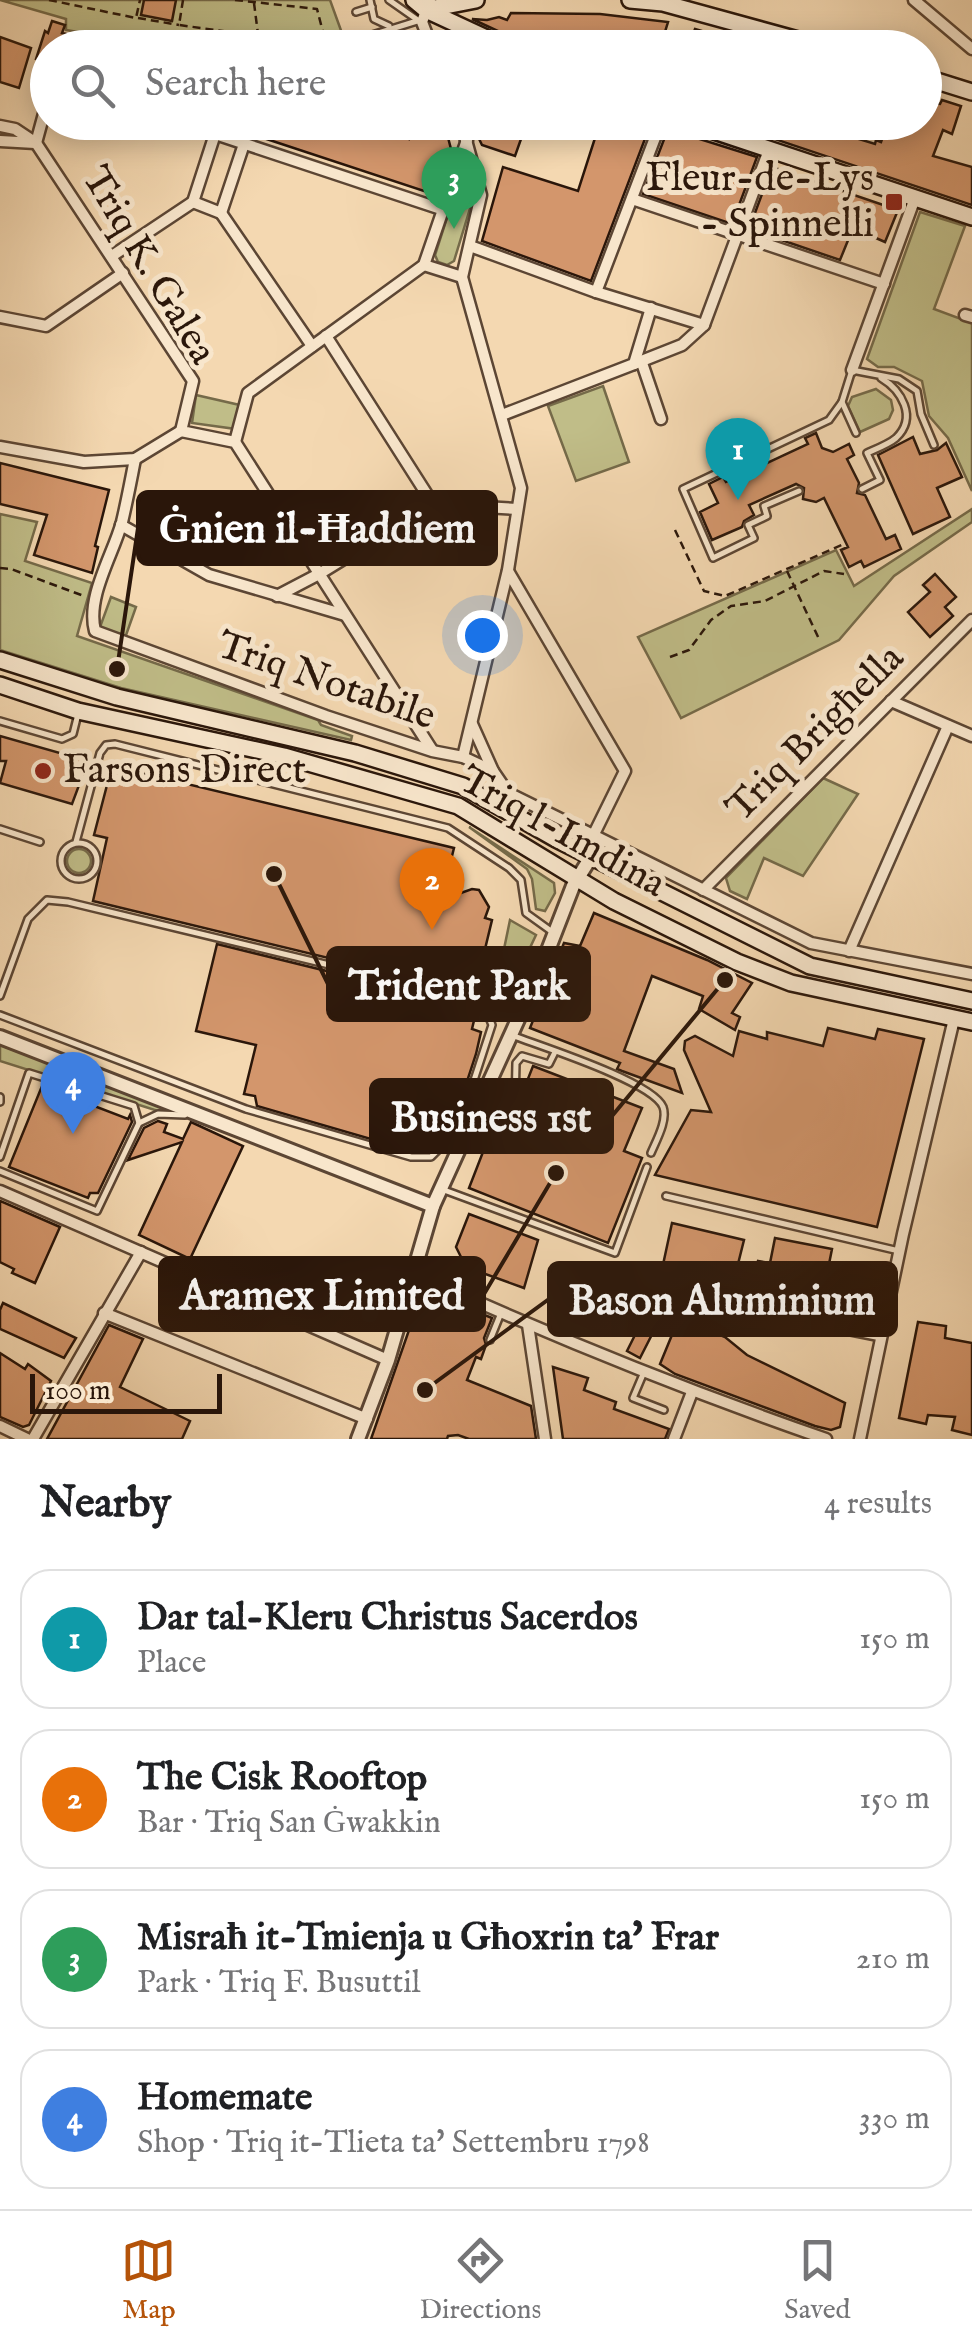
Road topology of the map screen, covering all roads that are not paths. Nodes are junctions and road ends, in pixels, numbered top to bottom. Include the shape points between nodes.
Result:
1 (388, 0) edge
2 (476, 0) edge
3 (630, 0) edge
4 (914, 0) edge
5 (371, 3) edge
6 (422, 11) edge
7 (356, 12) dead end
8 (392, 27) junction
9 (384, 30) edge
10 (466, 30) edge
11 (760, 30) edge
12 (972, 50) edge
13 (942, 83) edge
14 (972, 92) edge
15 (30, 123) edge
16 (0, 126) edge
17 (15, 129) junction
18 (30, 139) edge
19 (32, 140) edge
20 (36, 140) edge
21 (213, 140) edge
22 (232, 140) edge
23 (467, 140) edge
24 (467, 140) edge
25 (654, 140) edge
26 (739, 140) edge
27 (0, 141) edge
28 (36, 143) junction
29 (244, 144) junction
30 (769, 150) junction
31 (915, 198) junction
32 (632, 199) junction
33 (193, 202) junction
34 (444, 210) junction
35 (221, 213) junction
36 (972, 217) edge
37 (738, 236) junction
38 (470, 246) junction
39 (112, 256) junction
40 (424, 265) junction
41 (123, 273) junction
42 (462, 277) junction
43 (884, 284) junction
44 (596, 292) junction
45 (650, 308) junction
46 (0, 317) edge
47 (704, 325) junction
48 (326, 336) junction
49 (312, 346) junction
50 (638, 364) junction
51 (852, 370) junction
52 (879, 377) junction
53 (842, 402) junction
54 (502, 415) junction
55 (661, 419) dead end
56 (181, 430) junction
57 (856, 433) dead end
58 (235, 442) junction
59 (934, 445) dead end
60 (0, 447) edge
61 (136, 459) junction
62 (862, 489) dead end
63 (799, 491) dead end
64 (433, 504) junction
65 (517, 509) junction
66 (121, 525) junction
67 (508, 570) junction
68 (319, 574) junction
69 (278, 596) junction
70 (346, 616) junction
71 (969, 626) edge
72 (0, 660) edge
73 (0, 685) edge
74 (890, 701) junction
75 (78, 711) junction
76 (0, 721) edge
77 (472, 723) junction
78 (948, 726) junction
79 (972, 736) edge
80 (432, 751) junction
81 (463, 757) junction
82 (492, 771) junction
83 (0, 829) edge
84 (593, 836) junction
85 (40, 842) dead end
86 (76, 842) junction
87 (591, 857) junction
88 (87, 878) junction
89 (577, 879) junction
90 (98, 883) dead end
91 (703, 890) junction
92 (554, 933) junction
93 (848, 952) junction
94 (488, 954) dead end
95 (540, 970) junction
96 (972, 974) edge
97 (0, 996) edge
98 (972, 1001) edge
99 (0, 1016) edge
100 (954, 1018) junction
101 (972, 1022) edge
102 (511, 1034) junction
103 (0, 1037) edge
104 (555, 1052) junction
105 (516, 1108) dead end
106 (208, 1116) junction
107 (139, 1122) junction
108 (651, 1153) dead end
109 (0, 1156) edge
110 (647, 1167) dead end
111 (0, 1171) edge
112 (441, 1189) junction
113 (0, 1190) edge
114 (666, 1196) dead end
115 (433, 1206) junction
116 (899, 1251) junction
117 (141, 1252) junction
118 (414, 1272) junction
119 (610, 1284) dead end
120 (104, 1313) junction
121 (501, 1313) junction
122 (528, 1325) junction
123 (881, 1338) junction
124 (490, 1340) dead end
125 (388, 1360) junction
126 (644, 1372) junction
127 (692, 1392) junction
128 (664, 1410) dead end
129 (366, 1419) junction
130 (0, 1426) edge
131 (30, 1439) edge
132 (358, 1439) edge
133 (546, 1439) edge
134 (674, 1439) edge
135 (825, 1439) edge
136 (860, 1439) edge

1 - 6 lane
2 - 6 main road
3 - 11 main road
4 - 12 street
5 - 7 lane
5 - 8 lane via 378,23
6 - 8 lane
6 - 10 main road
8 - 9 lane
13 - 14 main road
15 - 17 street
16 - 17 street, Triq K. Galea
17 - 18 street, Triq K. Galea
19 - 28 street, Triq K. Galea
20 - 28 street
21 - 33 street
22 - 29 street
23 - 34 street
24 - 38 street via 481,194
25 - 32 street
26 - 30 main road
27 - 28 street, Triq K. Galea
28 - 39 street, Triq K. Galea
29 - 34 street
29 - 35 street
30 - 31 main road
30 - 37 street
31 - 36 main road
31 - 43 street
32 - 37 street
32 - 44 street
33 - 35 street
33 - 39 street
34 - 40 street
35 - 49 street
37 - 43 street
37 - 47 street
38 - 42 street
38 - 44 street
39 - 41 street, Triq K. Galea
40 - 42 street
40 - 48 street
41 - 46 street via 46,326
41 - 56 street, Triq K. Galea via 193,380
42 - 54 street
43 - 51 street
44 - 45 street
45 - 47 street
45 - 50 street
47 - 50 street via 682,344
48 - 49 street
48 - 64 street
49 - 58 street, Triq K. Galea via 248,393
50 - 54 street
50 - 55 street
51 - 52 lane
51 - 53 lane
52 - 59 lane via 899,379 917,392
52 - 62 lane via 898,388 904,426 867,453 880,480
53 - 57 lane
53 - 63 lane via 828,420 683,489 712,558 754,538 748,525 767,516 764,506
54 - 65 street via 521,488
56 - 58 street, Triq K. Galea
56 - 61 street
58 - 68 street
60 - 61 street via 84,462
61 - 66 street
64 - 65 street
64 - 68 street
65 - 67 street
66 - 69 street via 209,575
66 - 80 street, Triq Notabile via 96,600 94,631
67 - 77 street
67 - 84 street via 625,772
68 - 69 street
68 - 70 street
69 - 70 street
70 - 80 street
71 - 74 street, Triq Brigħella
72 - 87 main road, Triq l-Imdina via 116,698 355,753 463,786
73 - 75 main road, Triq l-Imdina
74 - 78 street
74 - 91 street, Triq Brigħella
75 - 76 lane via 72,734 62,738
75 - 89 main road, Triq l-Imdina via 284,756 458,806
77 - 81 street
77 - 82 street
78 - 79 street
78 - 93 street
80 - 81 street, Triq Notabile
81 - 82 street, Triq Notabile
82 - 84 street, Triq Notabile via 508,793
83 - 85 lane
84 - 91 street, Triq Notabile
86 - 88 lane via 93,849 99,865
86 - 88 lane via 62,854 62,866 70,876
86 - 92 lane via 100,753 115,744 448,828 509,868 521,880 526,913
87 - 89 street
87 - 98 main road, Triq l-Imdina via 810,966
88 - 90 lane
89 - 92 street
89 - 100 main road, Triq l-Imdina via 791,984
91 - 93 street, Triq Notabile via 812,944
92 - 95 street
93 - 96 street, Triq Notabile
94 - 95 lane
95 - 102 street
97 - 99 lane via 28,918 47,900 483,1002 492,1026 463,1114 431,1158 246,1109
100 - 101 main road, Triq l-Imdina
100 - 116 street
102 - 104 lane
102 - 112 street
103 - 106 street
104 - 105 lane via 549,1064 522,1056 516,1063
104 - 108 lane via 647,1084 664,1120
106 - 107 lane via 158,1114
106 - 115 street
107 - 109 lane via 134,1106 28,1074
107 - 111 lane via 97,1210
110 - 112 lane via 615,1253
112 - 115 street
113 - 117 street
114 - 116 lane
115 - 118 street
116 - 123 street
117 - 120 street
117 - 125 street
118 - 121 street
118 - 125 street
119 - 123 lane
120 - 129 street
120 - 131 street
121 - 122 street
121 - 124 lane
122 - 126 street
122 - 133 street
123 - 136 street
125 - 129 street
126 - 127 street
126 - 128 lane via 632,1398
127 - 134 street
127 - 135 street
129 - 132 street
130 - 131 street

